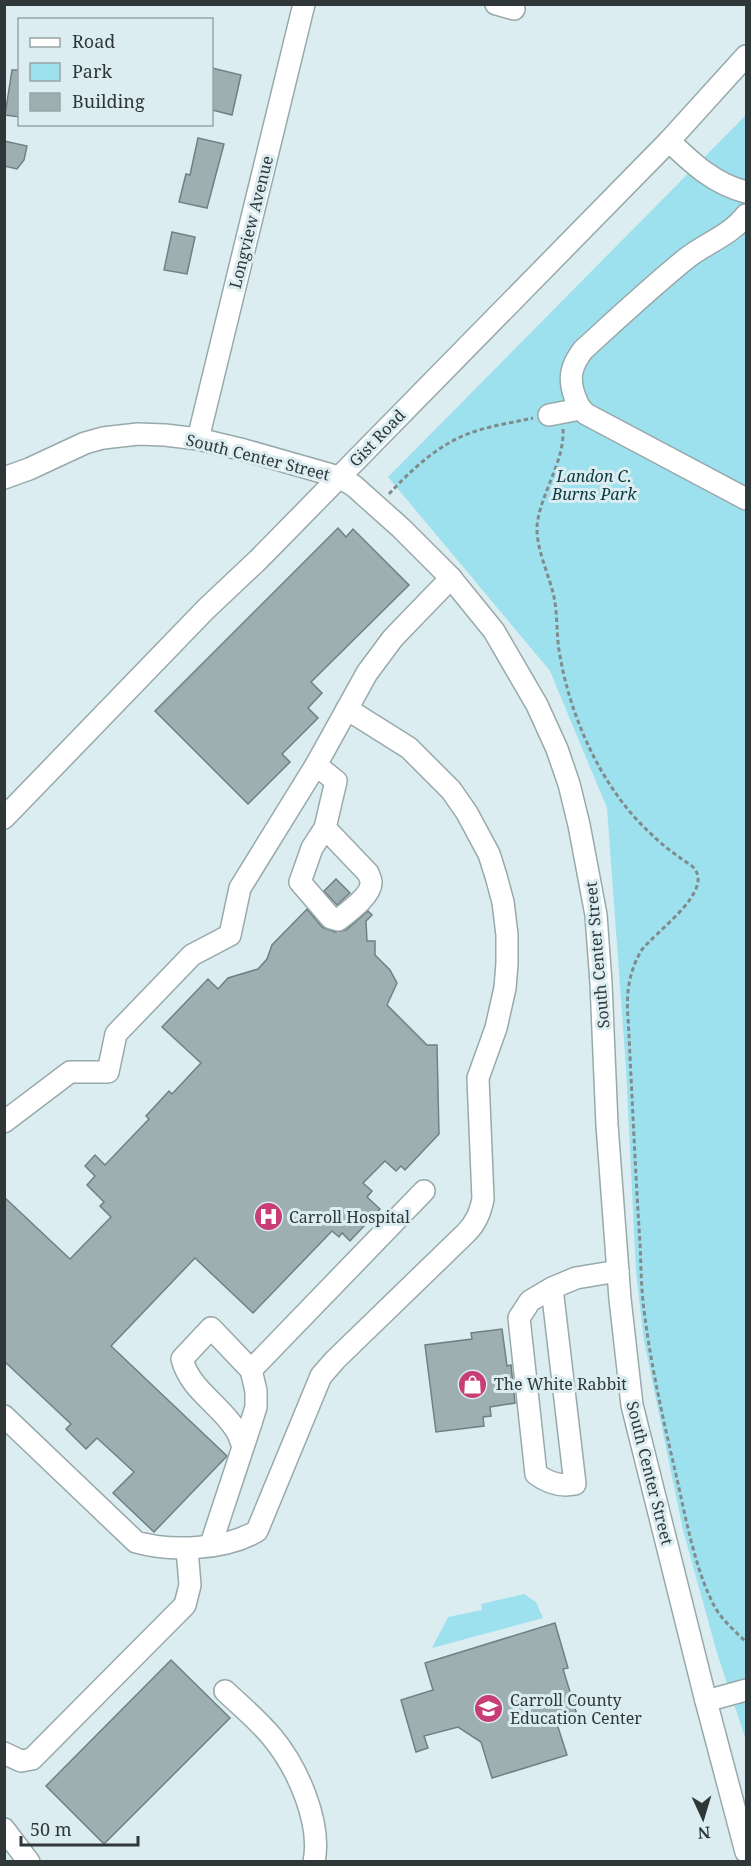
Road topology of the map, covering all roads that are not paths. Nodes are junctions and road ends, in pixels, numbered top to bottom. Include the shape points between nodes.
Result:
1 (304, 4) edge
2 (747, 56) edge
3 (669, 141) junction
4 (747, 192) edge
5 (747, 215) edge
6 (580, 409) junction
7 (549, 415) dead end
8 (198, 439) junction
9 (339, 477) junction
10 (4, 478) edge
11 (747, 499) edge
12 (452, 578) junction
13 (347, 709) junction
14 (316, 765) junction
15 (4, 818) edge
16 (324, 828) dead end
17 (4, 1122) edge
18 (424, 1191) dead end
19 (618, 1271) junction
20 (552, 1288) junction
21 (251, 1370) junction
22 (4, 1416) edge
23 (243, 1447) junction
24 (211, 1544) junction
25 (187, 1549) junction
26 (747, 1690) edge
27 (225, 1691) dead end
28 (706, 1701) junction
29 (4, 1753) edge
30 (4, 1829) edge
31 (747, 1852) edge
32 (29, 1862) edge
33 (314, 1862) edge

1 - 8 street, Longview Avenue
2 - 3 street, Gist Road
3 - 4 street via 720,182
3 - 9 street, Gist Road
5 - 6 street via 739,225 666,275 583,350 570,375
6 - 7 street
6 - 11 street
8 - 9 street, South Center Street
8 - 10 street, South Center Street via 138,434 103,438
9 - 12 street, South Center Street via 362,493
9 - 15 street, Gist Road
12 - 13 street via 393,638
12 - 19 street, South Center Street via 494,631 537,705 557,749 579,825 596,915
13 - 14 street
13 - 24 street via 408,748 451,790 489,854 496,876 503,902 507,963 496,1028 478,1078 483,1199 474,1224 321,1376 257,1531 234,1542
14 - 16 street via 336,781
14 - 17 street via 240,888 230,935 192,954 117,1034 108,1072 70,1072
18 - 21 street
19 - 20 street via 576,1278
19 - 28 street, South Center Street via 632,1405
20 - 20 street via 575,1484 564,1486 536,1474 519,1318 530,1301
21 - 23 street via 256,1407
21 - 23 street via 211,1328 182,1359 194,1384 235,1429
22 - 25 street via 136,1542
23 - 24 street
24 - 25 street
25 - 29 street via 190,1585 185,1605 32,1759 21,1761
26 - 28 street
27 - 33 street via 271,1735 293,1770 315,1833
28 - 31 street, South Center Street
30 - 32 street

